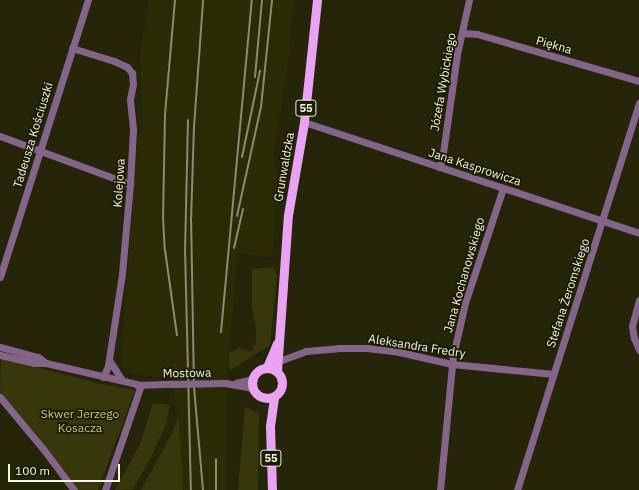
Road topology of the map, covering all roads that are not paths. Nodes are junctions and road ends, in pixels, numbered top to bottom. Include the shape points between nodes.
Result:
1 (88, 0) edge
2 (318, 0) edge
3 (469, 0) edge
4 (463, 32) junction
5 (72, 48) junction
6 (639, 81) edge
7 (639, 103) edge
8 (304, 122) junction
9 (0, 136) edge
10 (40, 150) junction
11 (439, 167) junction
12 (130, 184) junction
13 (503, 188) junction
14 (603, 222) junction
15 (639, 233) edge
16 (0, 277) edge
17 (639, 300) edge
18 (278, 340) junction
19 (0, 347) edge
20 (639, 350) edge
21 (0, 355) edge
22 (109, 360) junction
23 (279, 361) junction
24 (46, 363) junction
25 (452, 364) junction
26 (267, 367) junction
27 (277, 371) junction
28 (554, 374) junction
29 (103, 377) junction
30 (122, 380) junction
31 (252, 383) junction
32 (141, 385) junction
33 (274, 397) junction
34 (0, 398) edge
35 (264, 398) junction
36 (270, 426) junction
37 (74, 490) edge
38 (105, 490) edge
39 (272, 490) edge
40 (440, 490) edge
41 (518, 490) edge

1 - 5 street, Tadeusza Kościuszki
2 - 8 main road, Grunwaldzka / 55
3 - 4 street, Józefa Wybickiego
4 - 6 street, Piękna
4 - 11 street, Józefa Wybickiego via 457,54
5 - 10 street, Tadeusza Kościuszki
5 - 12 street, Kolejowa via 114,61 127,67 132,73 130,100 133,130
7 - 14 street, Stefana Żeromskiego
8 - 11 street, Jana Kasprowicza
8 - 18 main road, Grunwaldzka / 55 via 288,215
9 - 10 street
10 - 12 street
10 - 16 street, Tadeusza Kościuszki
11 - 13 street, Jana Kasprowicza
12 - 22 street, Kolejowa via 122,274
13 - 14 street, Jana Kasprowicza
13 - 25 street, Jana Kochanowskiego via 465,304
14 - 15 street, Jana Kasprowicza
14 - 28 street, Stefana Żeromskiego
17 - 20 street via 632,326
18 - 23 main road, Grunwaldzka / 55
18 - 26 main road, Grunwaldzka / 55
19 - 24 street, Mostowa via 38,357
21 - 24 street, Mostowa via 34,363
22 - 29 street, Kolejowa
22 - 30 street
23 - 25 street, Aleksandra Fredry via 306,351 367,348
23 - 27 main road, Grunwaldzka / 55
24 - 29 street, Mostowa
25 - 28 street, Aleksandra Fredry
25 - 40 street, Jana Kochanowskiego
26 - 27 main road
26 - 31 main road, 55 via 257,371
27 - 33 main road, 55 via 283,382 282,388
28 - 41 street, Stefana Żeromskiego
29 - 30 street, Mostowa
29 - 32 street, Mostowa via 109,382
30 - 32 street, Mostowa
31 - 32 street, Mostowa, bridge
31 - 35 main road via 255,392
32 - 38 street
33 - 35 main road
33 - 36 main road, 55
34 - 37 street
35 - 36 main road, 55
36 - 39 main road, 55

